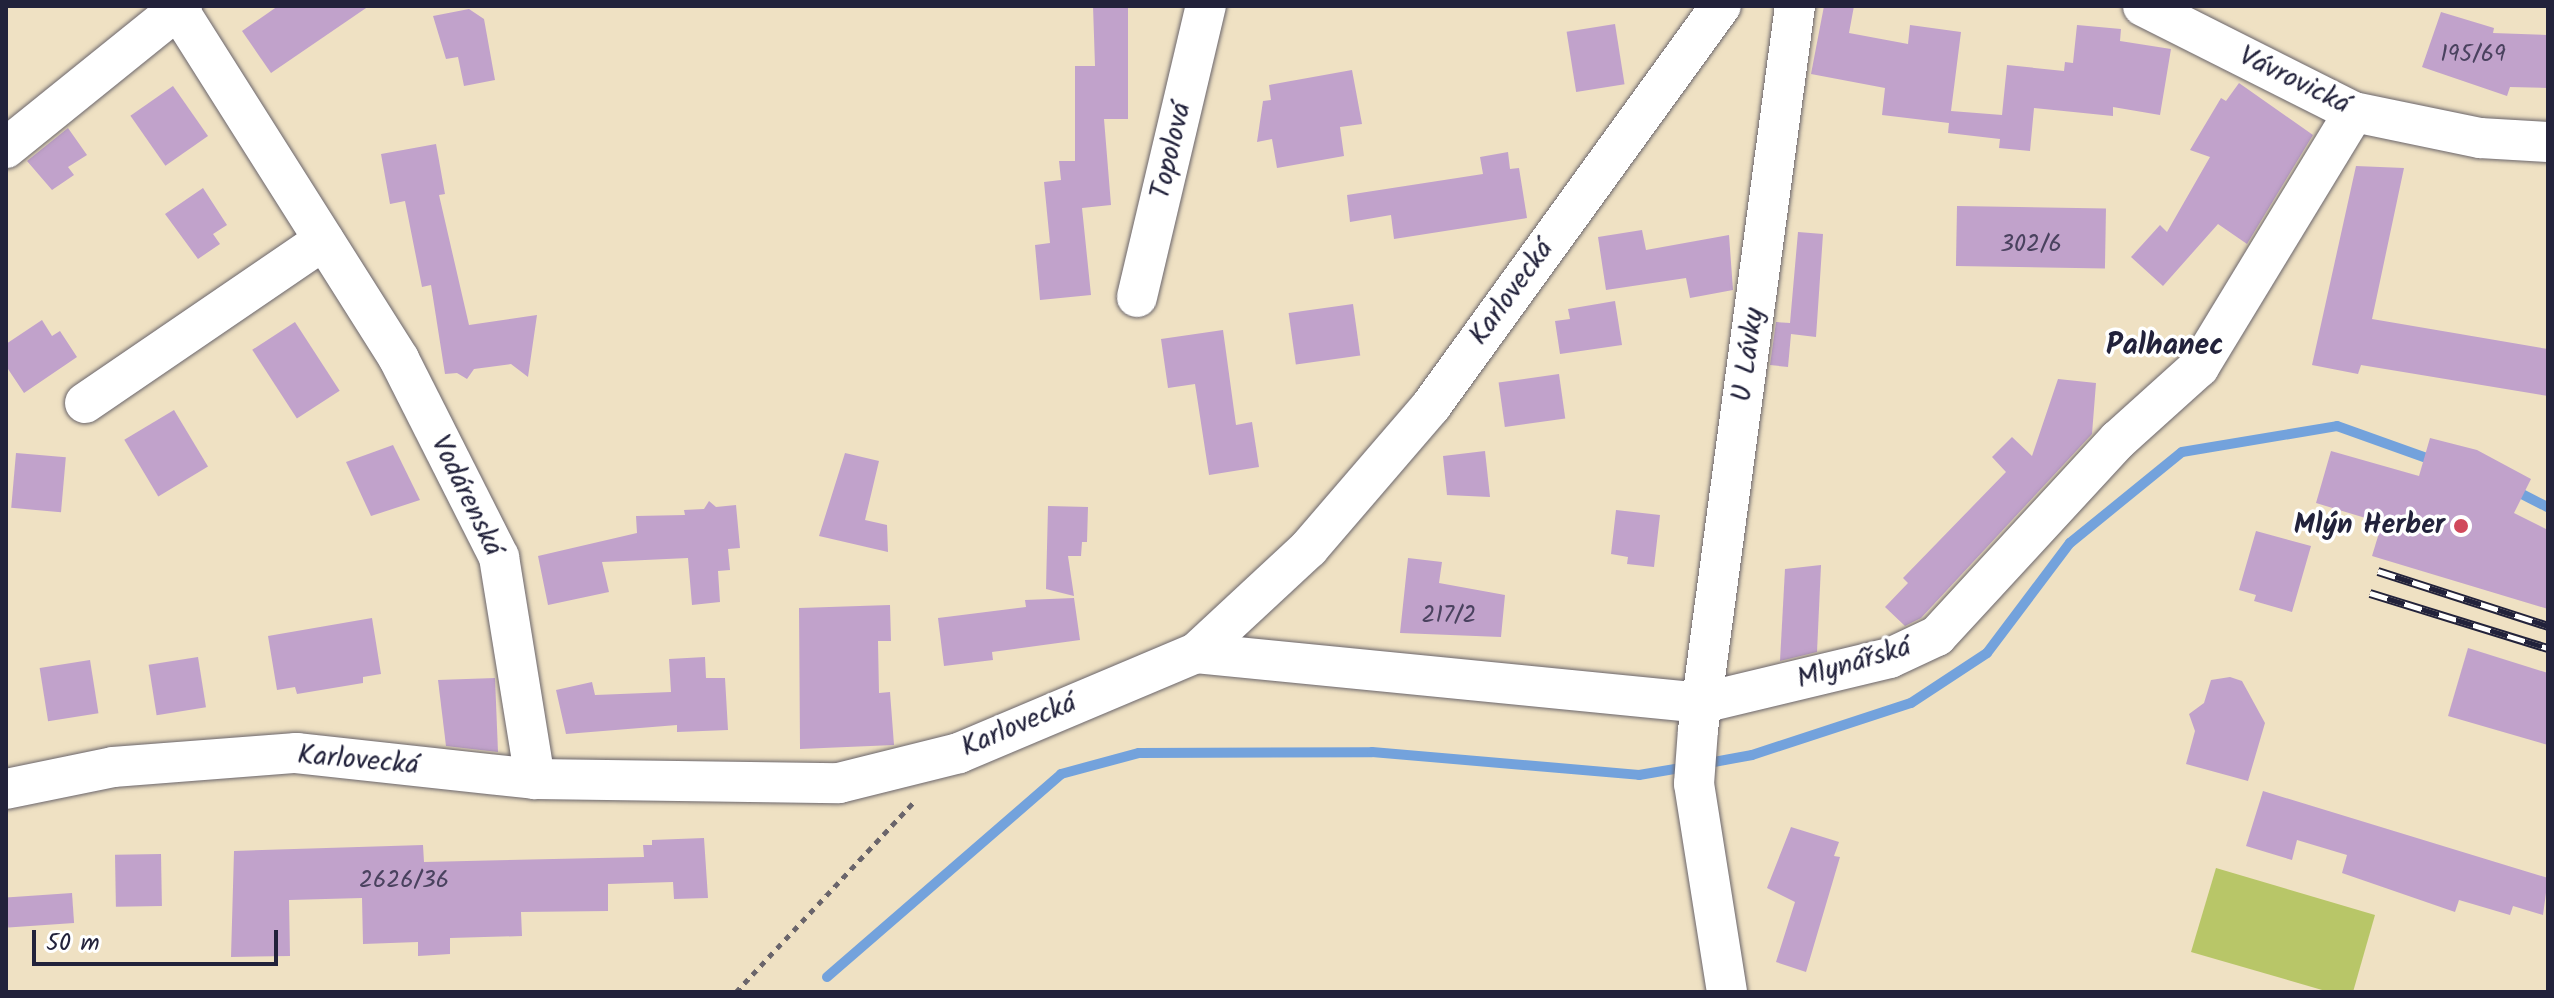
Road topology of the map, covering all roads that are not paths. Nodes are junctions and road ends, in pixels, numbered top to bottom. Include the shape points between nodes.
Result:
1 (1206, 6) edge
2 (1721, 6) edge
3 (1795, 6) edge
4 (2143, 6) edge
5 (178, 7) edge
6 (2354, 112) junction
7 (2548, 142) edge
8 (6, 148) edge
9 (324, 240) junction
10 (1137, 297) dead end
11 (85, 403) dead end
12 (1196, 653) junction
13 (1700, 717) junction
14 (535, 779) junction
15 (6, 789) edge
16 (1727, 992) edge

1 - 10 street, Topolová
2 - 12 street, Karlovecká via 1431,406 1309,548
3 - 13 street, U Lávky
4 - 6 street, Vávrovická
5 - 8 street, Vodárenská
5 - 9 street, Vodárenská
6 - 7 street, Vávrovická via 2480,138
6 - 13 street, Mlynářská via 2199,367 2118,440 1937,636
9 - 11 street
9 - 14 street, Vodárenská via 399,359 499,557
12 - 13 street, Mlynářská
12 - 14 street, Karlovecká via 959,753 839,783
13 - 16 street, U Lávky via 1694,784
14 - 15 street, Karlovecká via 296,753 113,767

